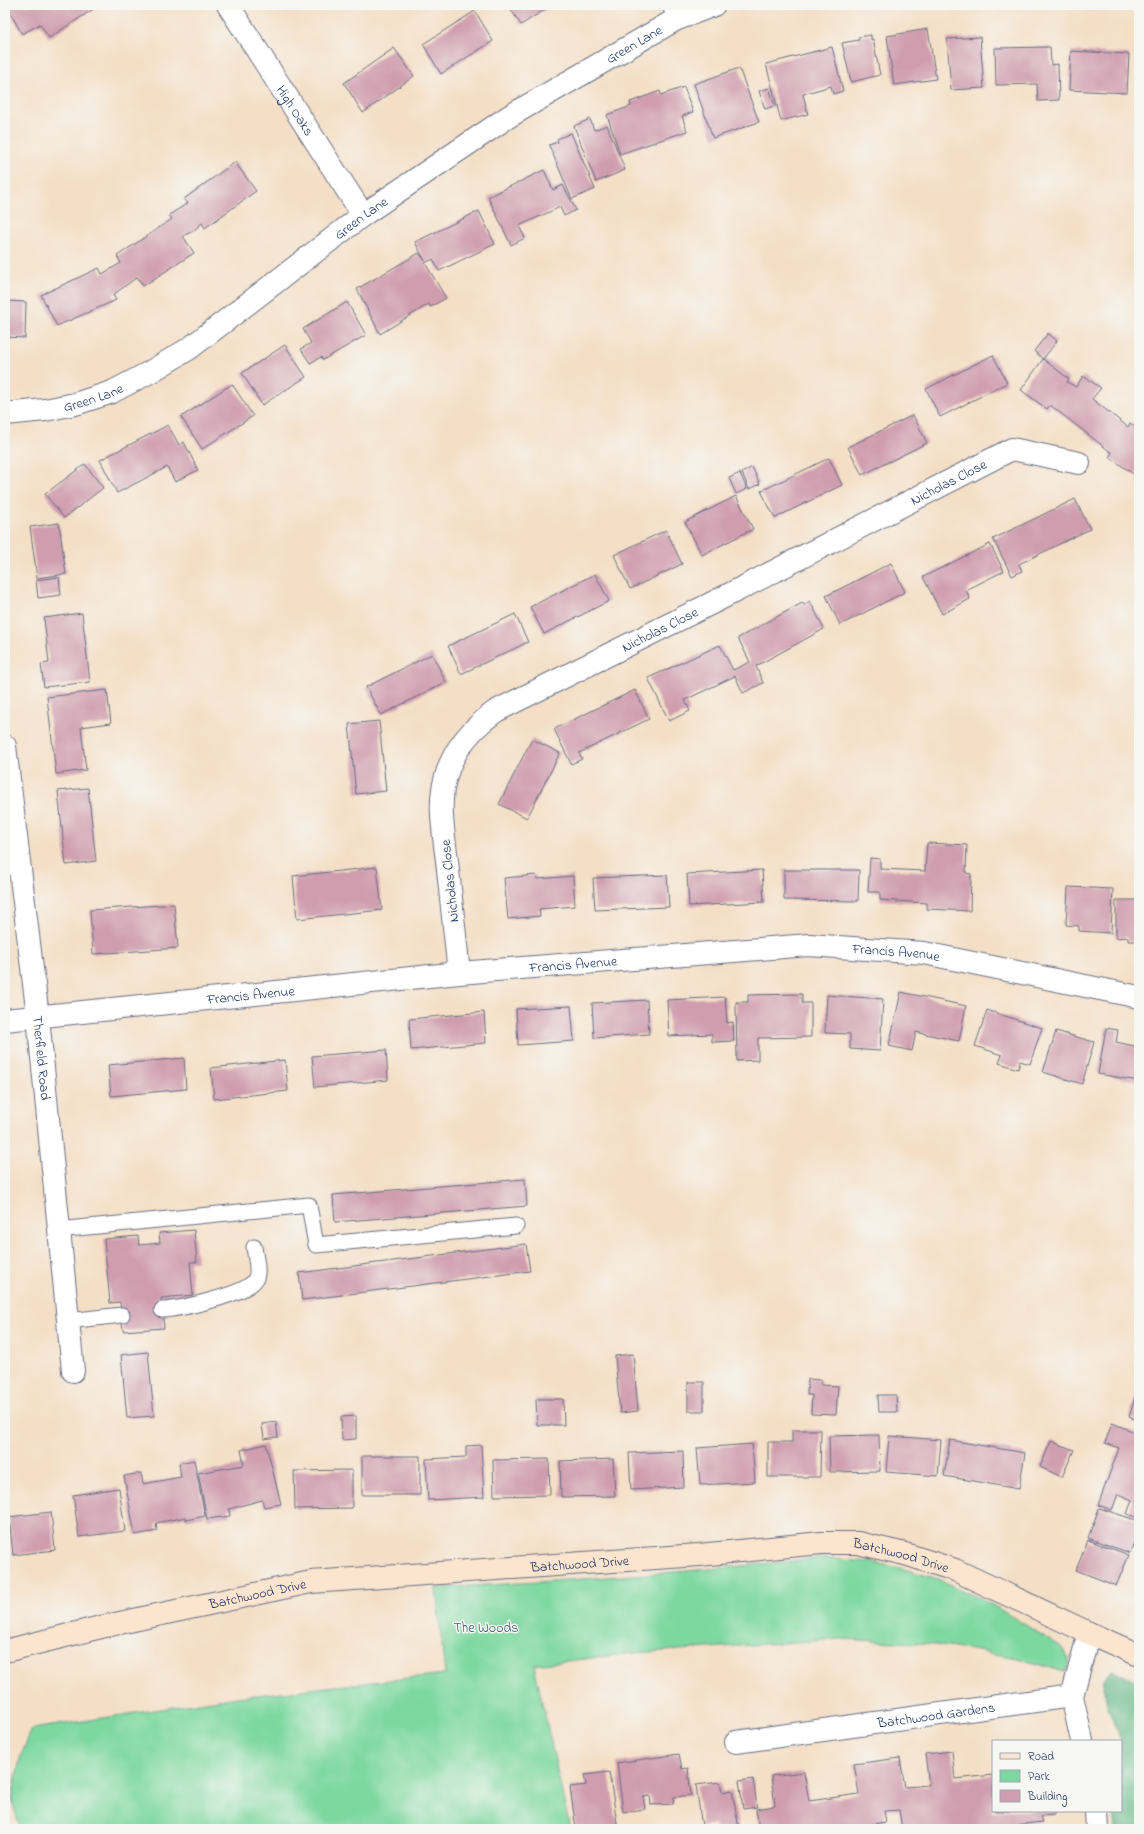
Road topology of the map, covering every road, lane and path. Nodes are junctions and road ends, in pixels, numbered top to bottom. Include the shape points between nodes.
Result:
1 (228, 5) edge
2 (714, 5) edge
3 (672, 13) edge
4 (363, 215) junction
5 (5, 414) edge
6 (1079, 463) dead end
7 (5, 746) edge
8 (6, 775) edge
9 (459, 973) junction
10 (1139, 998) edge
11 (38, 1018) junction
12 (5, 1020) edge
13 (516, 1226) dead end
14 (58, 1230) junction
15 (254, 1247) dead end
16 (162, 1310) dead end
17 (122, 1315) dead end
18 (68, 1321) junction
19 (73, 1371) dead end
20 (1088, 1633) junction
21 (5, 1651) edge
22 (1139, 1655) edge
23 (1072, 1696) junction
24 (1082, 1740) edge
25 (736, 1742) dead end
26 (1096, 1812) edge
27 (1097, 1829) edge

1 - 4 street, High Oaks
2 - 3 street, Green Lane
3 - 4 street, Green Lane via 508,117
4 - 5 street, Green Lane via 190,348 150,372 112,392 75,404
6 - 9 street, Nicholas Close via 1012,449 724,598 496,711 481,721 461,744 445,780 442,799
7 - 8 street, Therfield Road
8 - 11 street, Therfield Road
9 - 10 street, Francis Avenue via 809,945 924,953
9 - 11 street, Francis Avenue
11 - 12 street, Francis Avenue
11 - 14 street, Therfield Road
13 - 14 lane via 316,1245 309,1205
14 - 18 street, Therfield Road
15 - 16 lane via 256,1274 254,1281 246,1287 218,1299
17 - 18 lane
18 - 19 street, Therfield Road
20 - 21 street, Batchwood Drive via 955,1570 905,1554 858,1543 821,1543 699,1555 311,1582
20 - 22 street, Batchwood Drive
20 - 23 street
23 - 24 street
23 - 25 street, Batchwood Gardens
26 - 27 street

